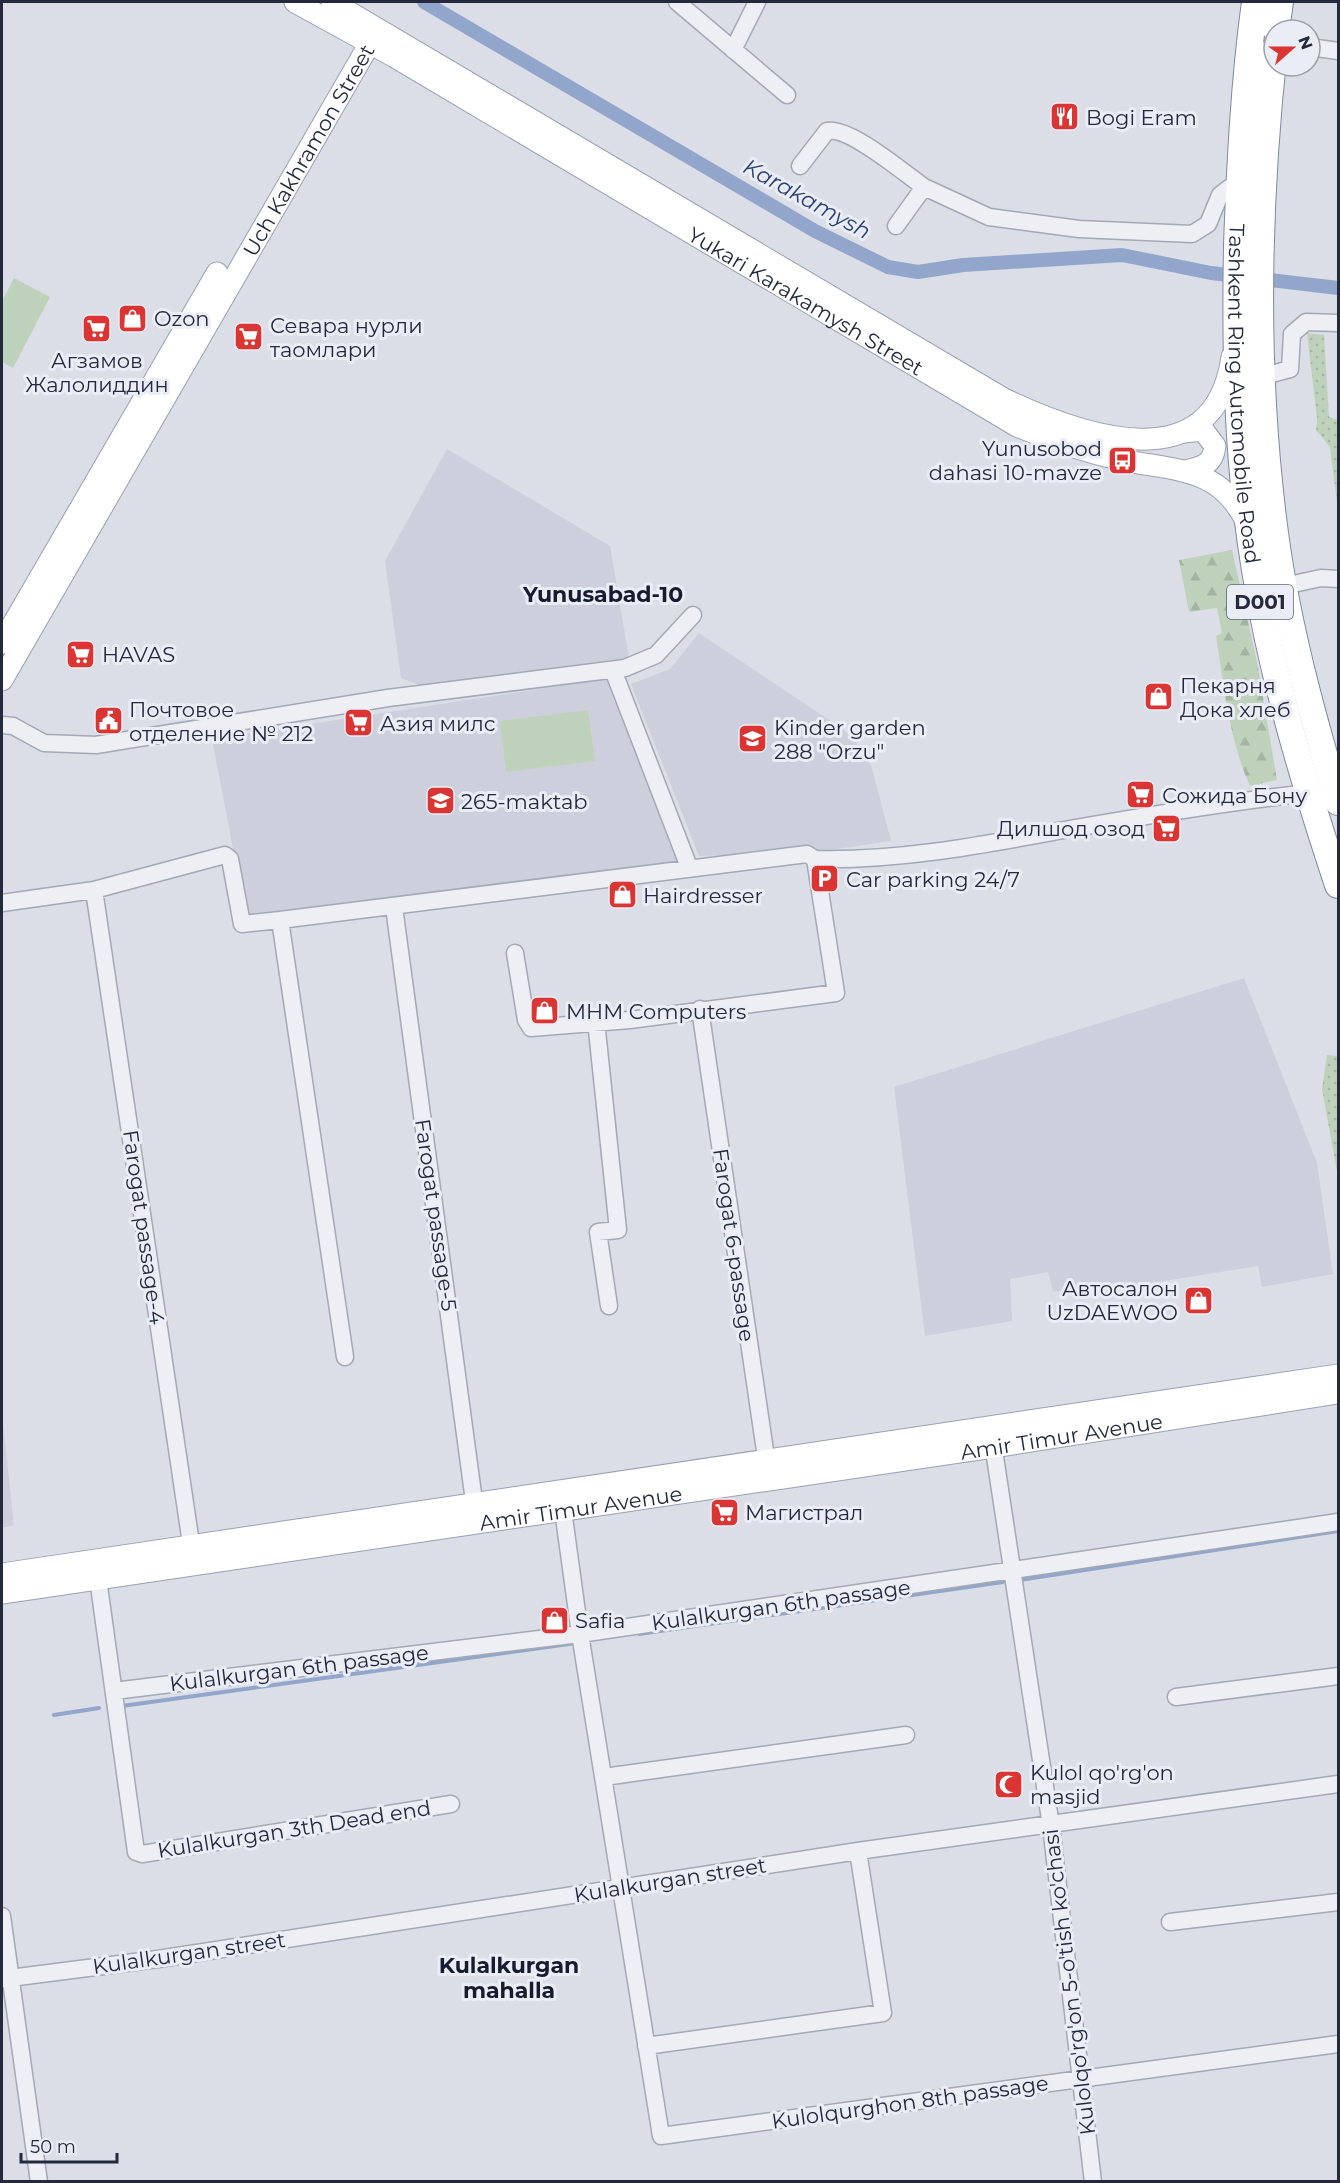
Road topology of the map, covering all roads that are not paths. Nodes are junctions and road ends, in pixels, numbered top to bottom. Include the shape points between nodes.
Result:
1 (295, 2) edge
2 (332, 2) edge
3 (677, 2) edge
4 (757, 2) edge
5 (1255, 2) edge
6 (1280, 2) edge
7 (1278, 18) edge
8 (366, 34) junction
9 (1322, 49) edge
10 (733, 50) junction
11 (1338, 51) edge
12 (1272, 78) edge
13 (787, 95) dead end
14 (800, 166) dead end
15 (1239, 185) junction
16 (924, 187) junction
17 (896, 226) dead end
18 (1250, 257) junction
19 (1338, 323) edge
20 (1235, 338) junction
21 (1261, 377) junction
22 (1184, 432) junction
23 (1185, 471) junction
24 (1248, 526) junction
25 (56, 568) junction
26 (1338, 579) edge
27 (1284, 586) junction
28 (693, 615) dead end
29 (2, 643) edge
30 (614, 670) junction
31 (1303, 675) junction
32 (2, 680) edge
33 (1278, 681) junction
34 (2, 725) edge
35 (1309, 793) junction
36 (1338, 802) edge
37 (815, 860) junction
38 (690, 867) junction
39 (1338, 885) edge
40 (94, 890) junction
41 (2, 903) edge
42 (394, 907) junction
43 (280, 920) junction
44 (515, 953) dead end
45 (700, 1009) junction
46 (596, 1021) junction
47 (609, 1305) dead end
48 (345, 1358) dead end
49 (1338, 1375) edge
50 (1338, 1392) edge
51 (992, 1437) junction
52 (768, 1470) junction
53 (563, 1510) junction
54 (476, 1513) junction
55 (1338, 1522) edge
56 (192, 1556) junction
57 (1013, 1571) junction
58 (2, 1574) edge
59 (98, 1579) junction
60 (2, 1593) edge
61 (580, 1634) junction
62 (1338, 1676) edge
63 (114, 1691) junction
64 (1176, 1696) dead end
65 (906, 1736) dead end
66 (604, 1778) junction
67 (1338, 1784) edge
68 (451, 1804) dead end
69 (1051, 1826) junction
70 (858, 1851) junction
71 (620, 1888) junction
72 (1338, 1902) edge
73 (2, 1916) edge
74 (1170, 1922) dead end
75 (6, 1978) edge
76 (1338, 2044) edge
77 (646, 2046) junction
78 (1082, 2079) junction
79 (39, 2181) edge
80 (1093, 2181) edge

1 - 8 main road, Yukari Karakamysh Street
2 - 8 main road, Yukari Karakamysh Street
3 - 10 street
4 - 10 street
5 - 15 highway, Tashkent Ring Automobile Road / D001
6 - 7 highway
8 - 22 main road, Yukari Karakamysh Street via 1004,399 1052,421 1119,438 1155,440
8 - 23 main road, Yukari Karakamysh Street via 1017,426 1081,449
8 - 25 main road, Uch Kakhramon Street
9 - 11 street
10 - 13 street
12 - 18 highway, Tashkent Ring Automobile Road / D001
14 - 16 street via 826,131 834,130 861,143
15 - 16 street via 1220,195 1208,224 1192,234 1079,230 989,217
15 - 18 highway, Tashkent Ring Automobile Road / D001
16 - 17 street
18 - 20 highway, Tashkent Ring Automobile Road / D001 via 1235,309
18 - 21 highway, Tashkent Ring Automobile Road / D001 via 1262,309
19 - 21 street via 1306,321 1292,334 1290,369
20 - 22 main road, Yukari Karakamysh Street via 1231,367 1220,396
20 - 24 highway, Tashkent Ring Automobile Road / D001 via 1238,433
21 - 27 highway, Tashkent Ring Automobile Road / D001 via 1268,482
22 - 23 main road via 1203,430 1215,446 1208,464
23 - 24 main road, Yukari Karakamysh Street via 1220,487 1238,505
24 - 33 highway, Tashkent Ring Automobile Road / D001
25 - 29 main road, Uch Kakhramon Street
25 - 32 main road, Uch Kakhramon Street
26 - 27 street via 1321,578
27 - 31 highway, Tashkent Ring Automobile Road / D001
28 - 30 street via 656,655 637,665
30 - 34 street via 388,698 96,745 44,743 13,726
30 - 38 street
31 - 33 highway
31 - 36 highway, Tashkent Ring Automobile Road / D001
33 - 35 highway, Tashkent Ring Automobile Road / D001
35 - 37 street via 962,848 866,861
35 - 39 highway, Tashkent Ring Automobile Road / D001
37 - 38 street via 807,854
37 - 45 street via 836,993
38 - 42 street
40 - 41 street
40 - 43 street via 229,856 242,924
40 - 56 street, Farogat passage-4
42 - 43 street
42 - 54 street, Farogat passage-5
43 - 48 street
44 - 46 street via 526,1020 531,1028
45 - 46 street
45 - 52 street, Farogat 6-passage
46 - 47 street via 618,1230 598,1232
49 - 51 main road, Amir Timur Avenue
50 - 51 main road, Amir Timur Avenue
51 - 52 main road, Amir Timur Avenue
51 - 57 street, Kulolqo'rg'on 5-o'tish ko'chasi
52 - 53 main road, Amir Timur Avenue
52 - 54 main road, Amir Timur Avenue
53 - 54 main road, Amir Timur Avenue
53 - 61 street
54 - 56 main road, Amir Timur Avenue
55 - 57 street, Kulalkurgan 6th passage
56 - 58 main road, Amir Timur Avenue
56 - 59 main road, Amir Timur Avenue
57 - 61 street, Kulalkurgan 6th passage
57 - 69 street, Kulolqo'rg'on 5-o'tish ko'chasi
59 - 60 main road, Amir Timur Avenue
59 - 63 street
61 - 63 street, Kulalkurgan 6th passage
61 - 66 street
62 - 64 street
63 - 68 street, Kulalkurgan 3th Dead end via 136,1852
65 - 66 street
66 - 71 street
67 - 69 street, Kulalkurgan street
69 - 70 street, Kulalkurgan street
69 - 78 street, Kulolqo'rg'on 5-o'tish ko'chasi
70 - 71 street, Kulalkurgan street
70 - 77 street via 883,2013
71 - 75 street, Kulalkurgan street via 170,1957
71 - 77 street
72 - 74 street
73 - 75 street
75 - 79 street
76 - 78 street, Kulolqurghon 8th passage
77 - 78 street, Kulolqurghon 8th passage via 661,2136
78 - 80 street, Kulolqo'rg'on 5-o'tish ko'chasi

